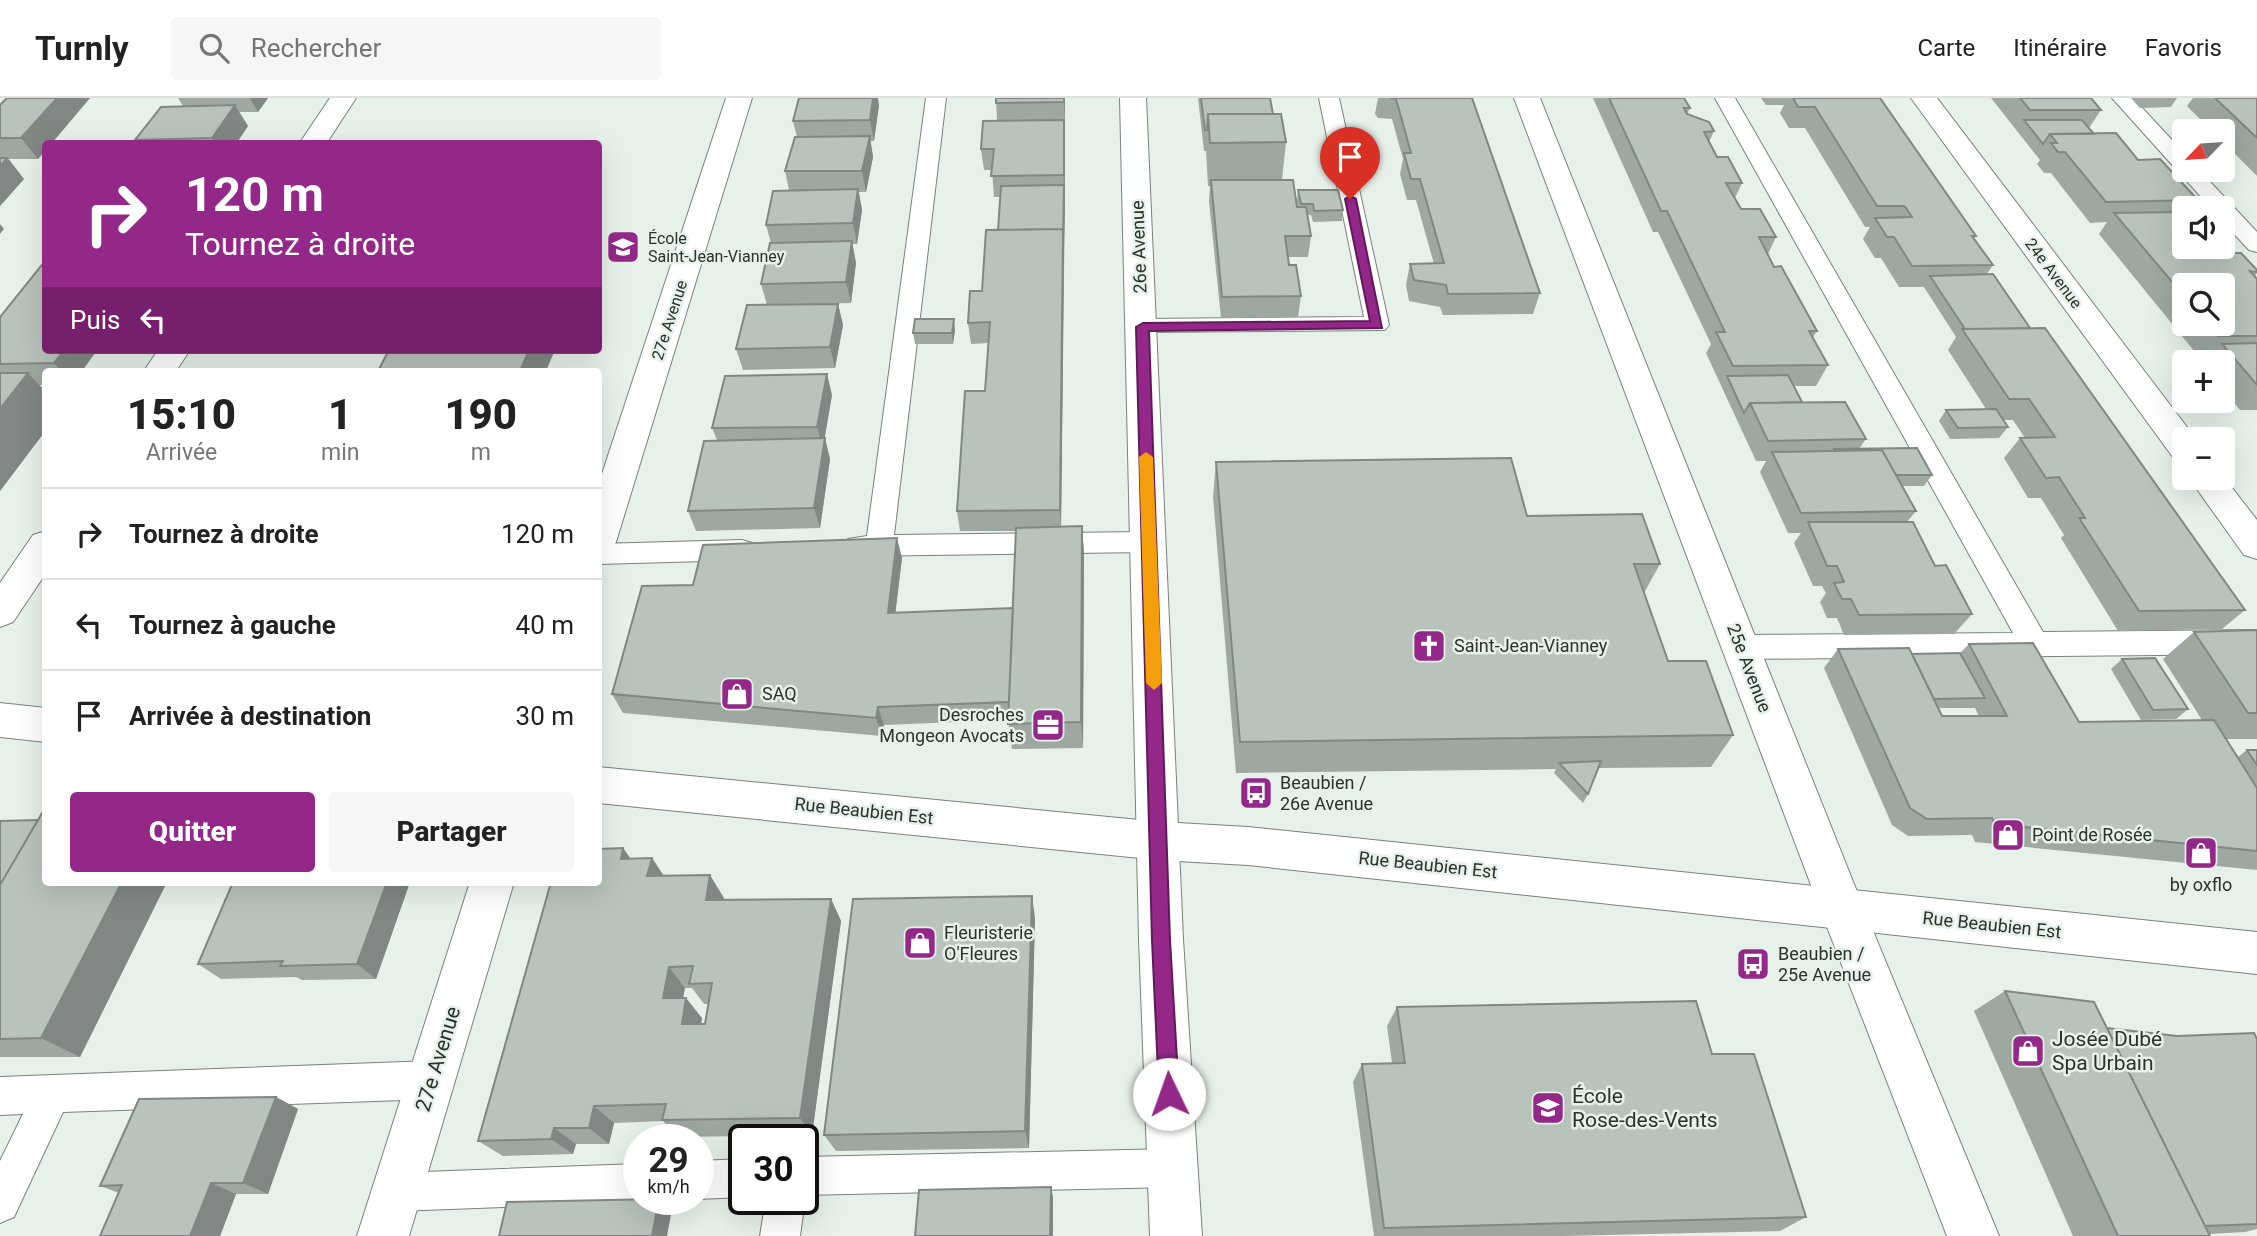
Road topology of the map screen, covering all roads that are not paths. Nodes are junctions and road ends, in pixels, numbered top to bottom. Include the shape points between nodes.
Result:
1 (343, 98) edge
2 (739, 98) edge
3 (936, 98) edge
4 (1133, 98) edge
5 (1328, 98) edge
6 (1527, 98) edge
7 (1725, 98) edge
8 (1924, 98) edge
9 (2122, 98) edge
10 (315, 140) edge
11 (2172, 152) edge
12 (2199, 182) edge
13 (2257, 244) edge
14 (1143, 327) junction
15 (2172, 432) edge
16 (2215, 490) edge
17 (602, 529) edge
18 (1148, 542) junction
19 (879, 546) junction
20 (2257, 546) edge
21 (837, 547) edge
22 (768, 549) edge
23 (42, 550) edge
24 (602, 554) edge
25 (0, 612) edge
26 (2257, 642) edge
27 (2035, 645) junction
28 (1741, 647) junction
29 (0, 720) edge
30 (42, 725) edge
31 (602, 785) edge
32 (1160, 841) junction
33 (491, 886) edge
34 (1842, 909) junction
35 (2257, 953) edge
36 (432, 1080) junction
37 (52, 1095) junction
38 (0, 1096) edge
39 (1172, 1168) junction
40 (819, 1176) edge
41 (623, 1183) edge
42 (397, 1192) junction
43 (0, 1203) edge
44 (783, 1215) edge
45 (383, 1236) edge
46 (780, 1236) edge
47 (1176, 1236) edge
48 (1973, 1236) edge

1 - 10 street
2 - 17 street, 27e Avenue
3 - 19 lane
4 - 14 street, 26e Avenue
5 - 14 lane via 1377,326
6 - 28 street, 25e Avenue
7 - 27 lane
8 - 15 street, 24e Avenue
9 - 11 lane
12 - 13 lane
14 - 18 street, 26e Avenue
16 - 20 street
18 - 19 lane
18 - 32 street, 26e Avenue
19 - 21 lane
22 - 24 lane
23 - 25 street
26 - 27 lane
27 - 28 lane
28 - 34 street, 25e Avenue
29 - 30 street
31 - 32 street, Rue Beaubien Est
32 - 34 street, Rue Beaubien Est via 1248,846
32 - 39 street, 26e Avenue
33 - 36 street, 27e Avenue
34 - 35 street, Rue Beaubien Est
34 - 48 street, 25e Avenue
36 - 37 lane
36 - 42 street, 27e Avenue
37 - 38 lane
37 - 43 lane
39 - 40 lane
39 - 47 street, 26e Avenue
41 - 42 lane
42 - 45 street, 27e Avenue
44 - 46 lane

